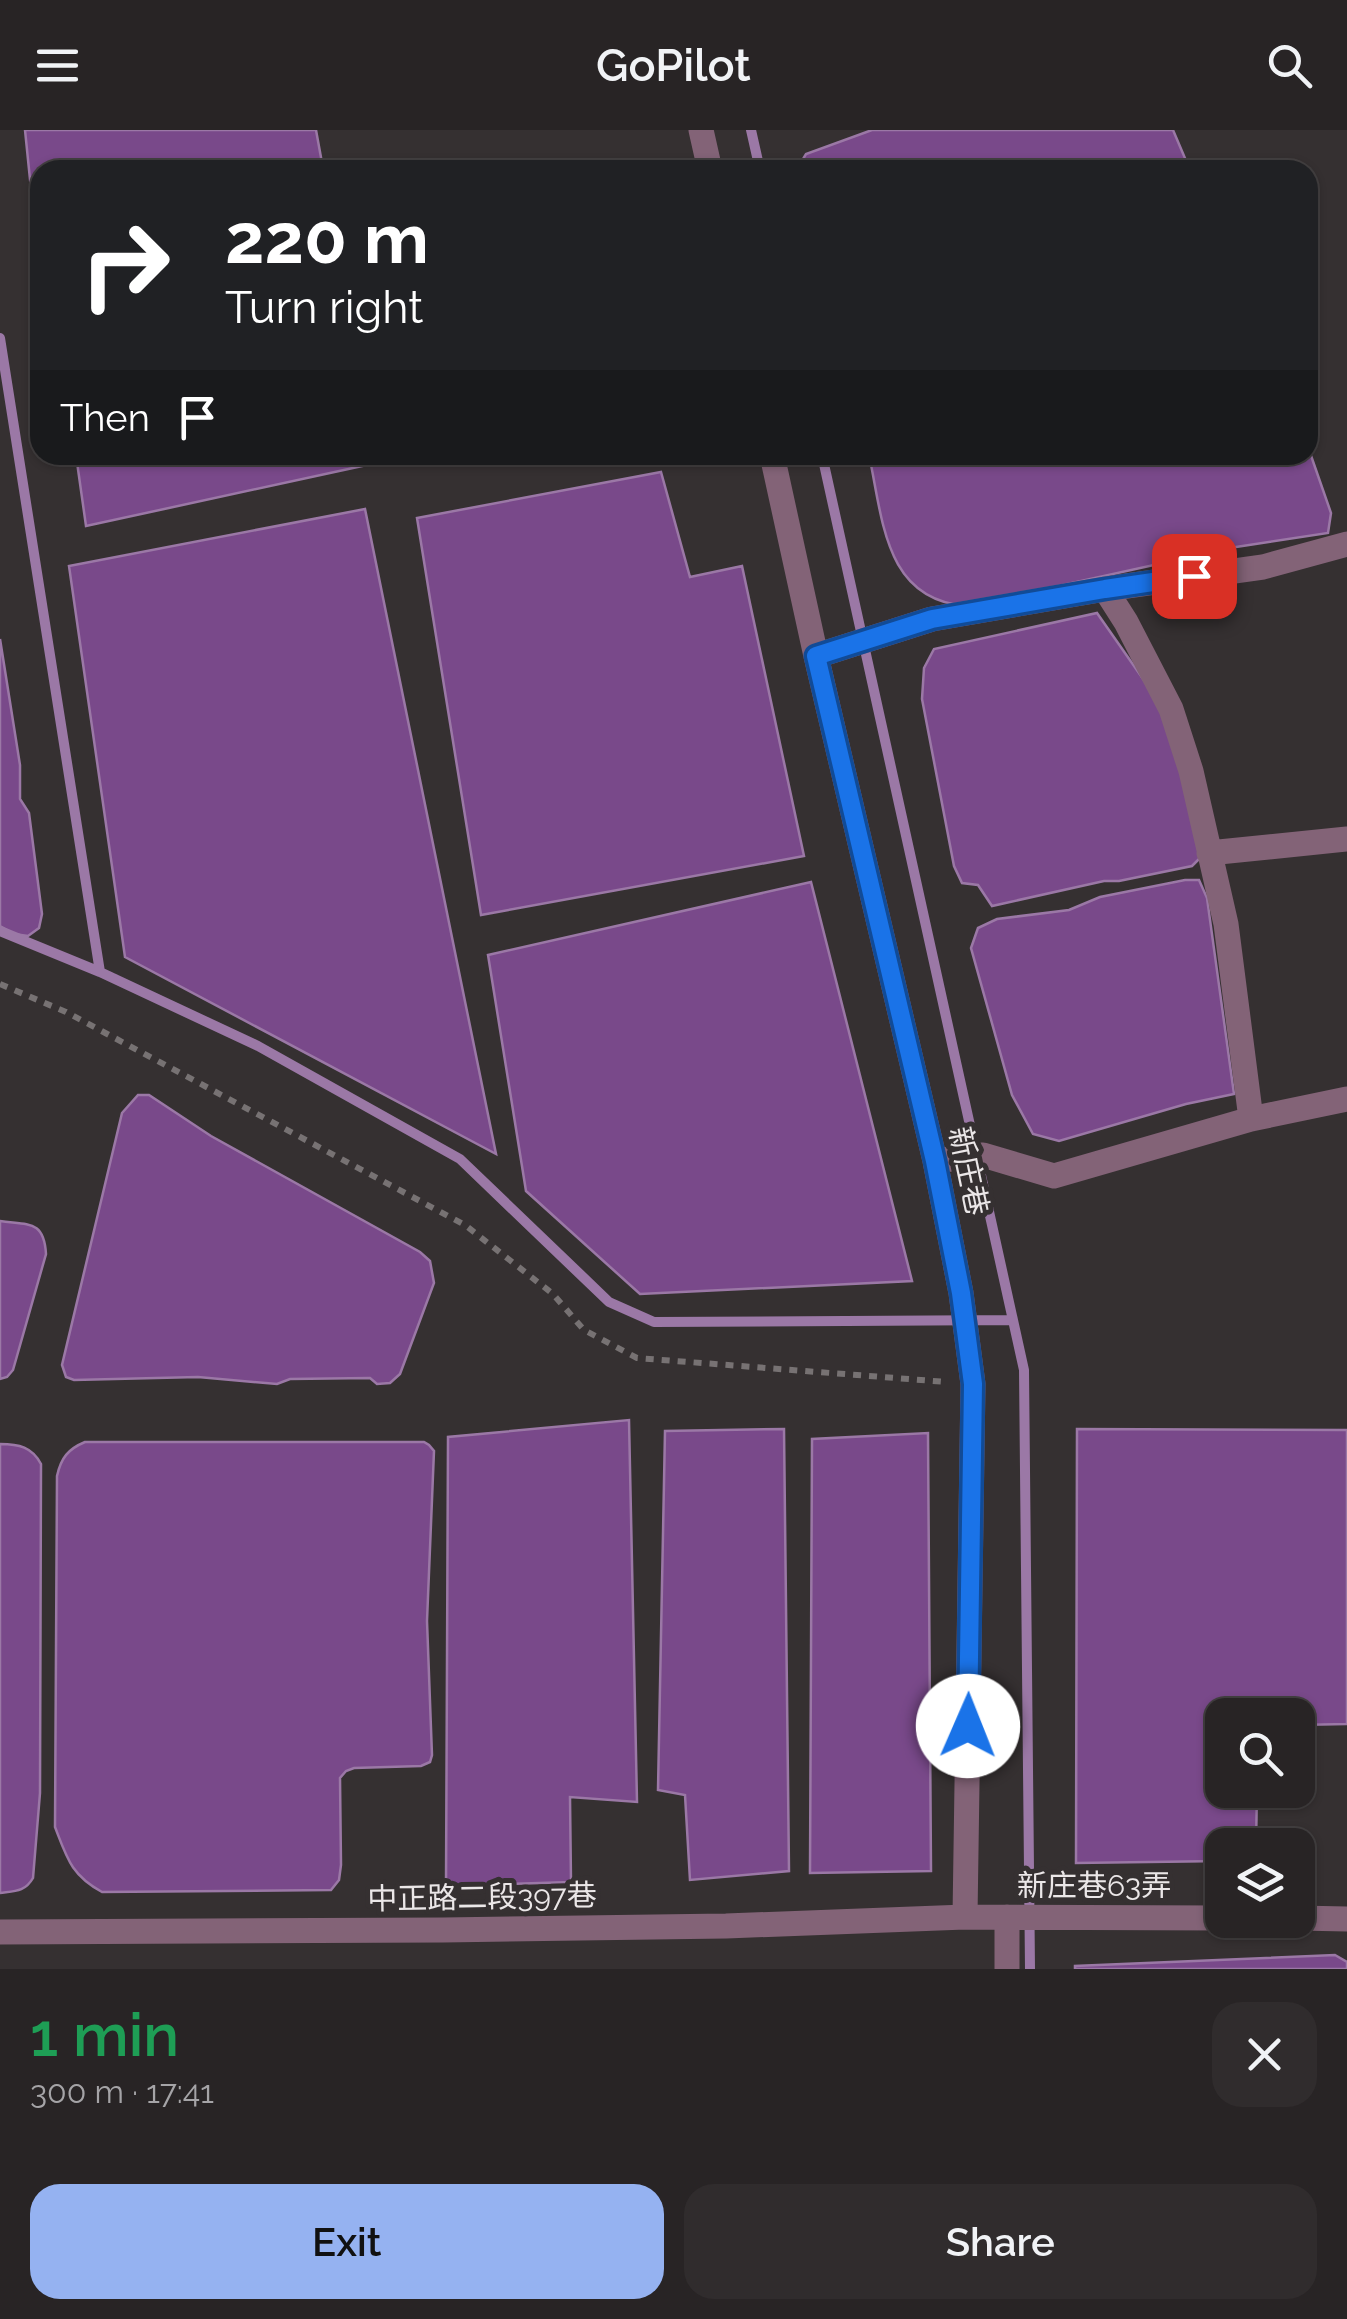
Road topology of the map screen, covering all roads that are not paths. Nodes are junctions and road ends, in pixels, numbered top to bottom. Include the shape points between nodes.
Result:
1 (701, 130) edge
2 (708, 160) edge
3 (774, 465) edge
4 (1347, 544) edge
5 (1105, 589) junction
6 (816, 656) junction
7 (1347, 839) edge
8 (1208, 853) junction
9 (1347, 1099) edge
10 (1251, 1119) junction
11 (935, 1161) junction
12 (965, 1917) junction
13 (1007, 1917) junction
14 (1205, 1918) edge
15 (1315, 1918) edge
16 (1347, 1918) edge
17 (0, 1932) edge
18 (1007, 1969) edge

1 - 2 street
3 - 6 street, 新庄巷
4 - 5 street via 1263,566
5 - 6 street via 932,619
5 - 8 street via 1170,709 1192,771
6 - 11 street, 新庄巷
7 - 8 street
8 - 10 street via 1226,924
9 - 10 street
10 - 11 street via 1054,1176 983,1154
11 - 12 street, 新庄巷 via 973,1384
12 - 13 street, 新庄巷63弄
12 - 17 street, 中正路二段397巷 via 726,1926
13 - 14 street, 新庄巷63弄
13 - 18 street
15 - 16 street

